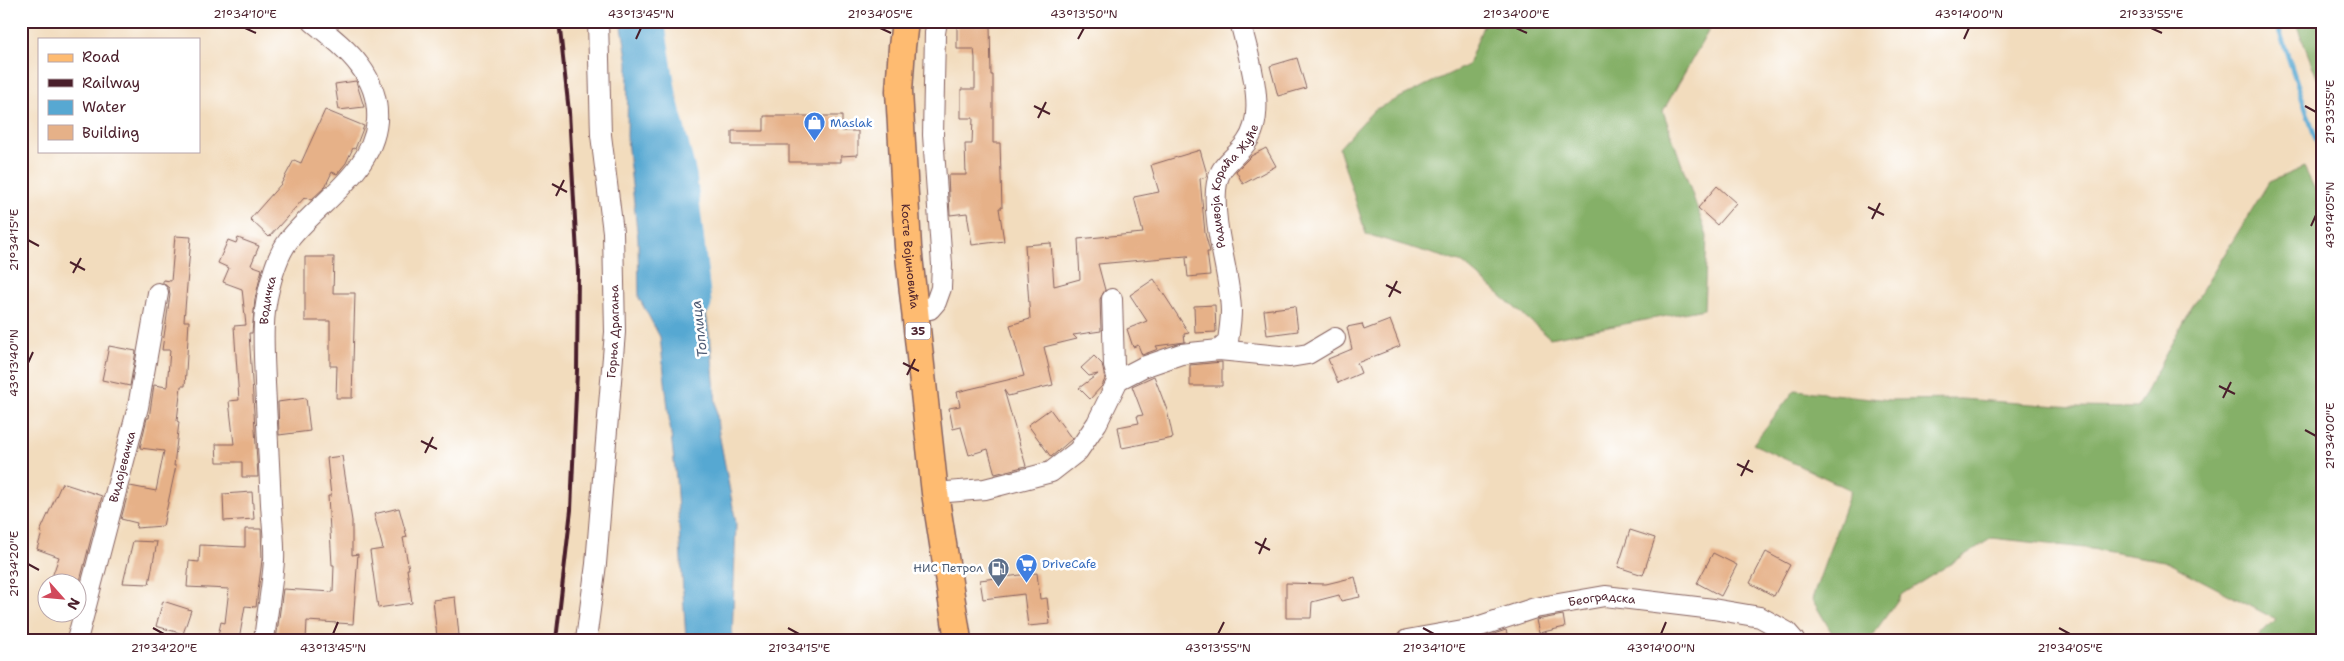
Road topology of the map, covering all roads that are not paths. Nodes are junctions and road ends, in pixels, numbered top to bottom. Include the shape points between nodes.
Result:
1 (312, 21) edge
2 (598, 21) edge
3 (906, 21) edge
4 (937, 21) edge
5 (1240, 21) edge
6 (158, 294) dead end
7 (1112, 299) dead end
8 (915, 310) junction
9 (1335, 338) dead end
10 (1219, 350) junction
11 (1118, 380) junction
12 (935, 493) junction
13 (77, 640) edge
14 (264, 640) edge
15 (586, 640) edge
16 (958, 640) edge
17 (1407, 640) edge
18 (1794, 640) edge

1 - 14 street, Водичка via 342,45 367,74 375,95 377,121 366,155 280,253 269,288 264,311 263,347 274,560
2 - 15 street, Горња Драгања via 601,134 613,232 615,332 596,564
3 - 8 main road, Косте Војиновића / 35 via 900,68 900,116
4 - 8 street via 933,135 941,288 930,309
5 - 10 street, Радивоја Кораћа Жуће via 1256,98 1255,125 1246,143 1222,166 1217,177 1218,227 1231,311 1228,342
6 - 13 street, Видојевачка via 138,407
7 - 11 street via 1114,366
8 - 12 main road, Косте Војиновића / 35
9 - 10 street via 1308,354 1290,357
10 - 11 street via 1181,354 1142,367
11 - 12 street via 1097,423 1078,451 1051,472 984,490
12 - 16 main road, Косте Војиновића / 35
17 - 18 street, Београдска via 1474,628 1535,608 1605,596 1760,617 1787,632

